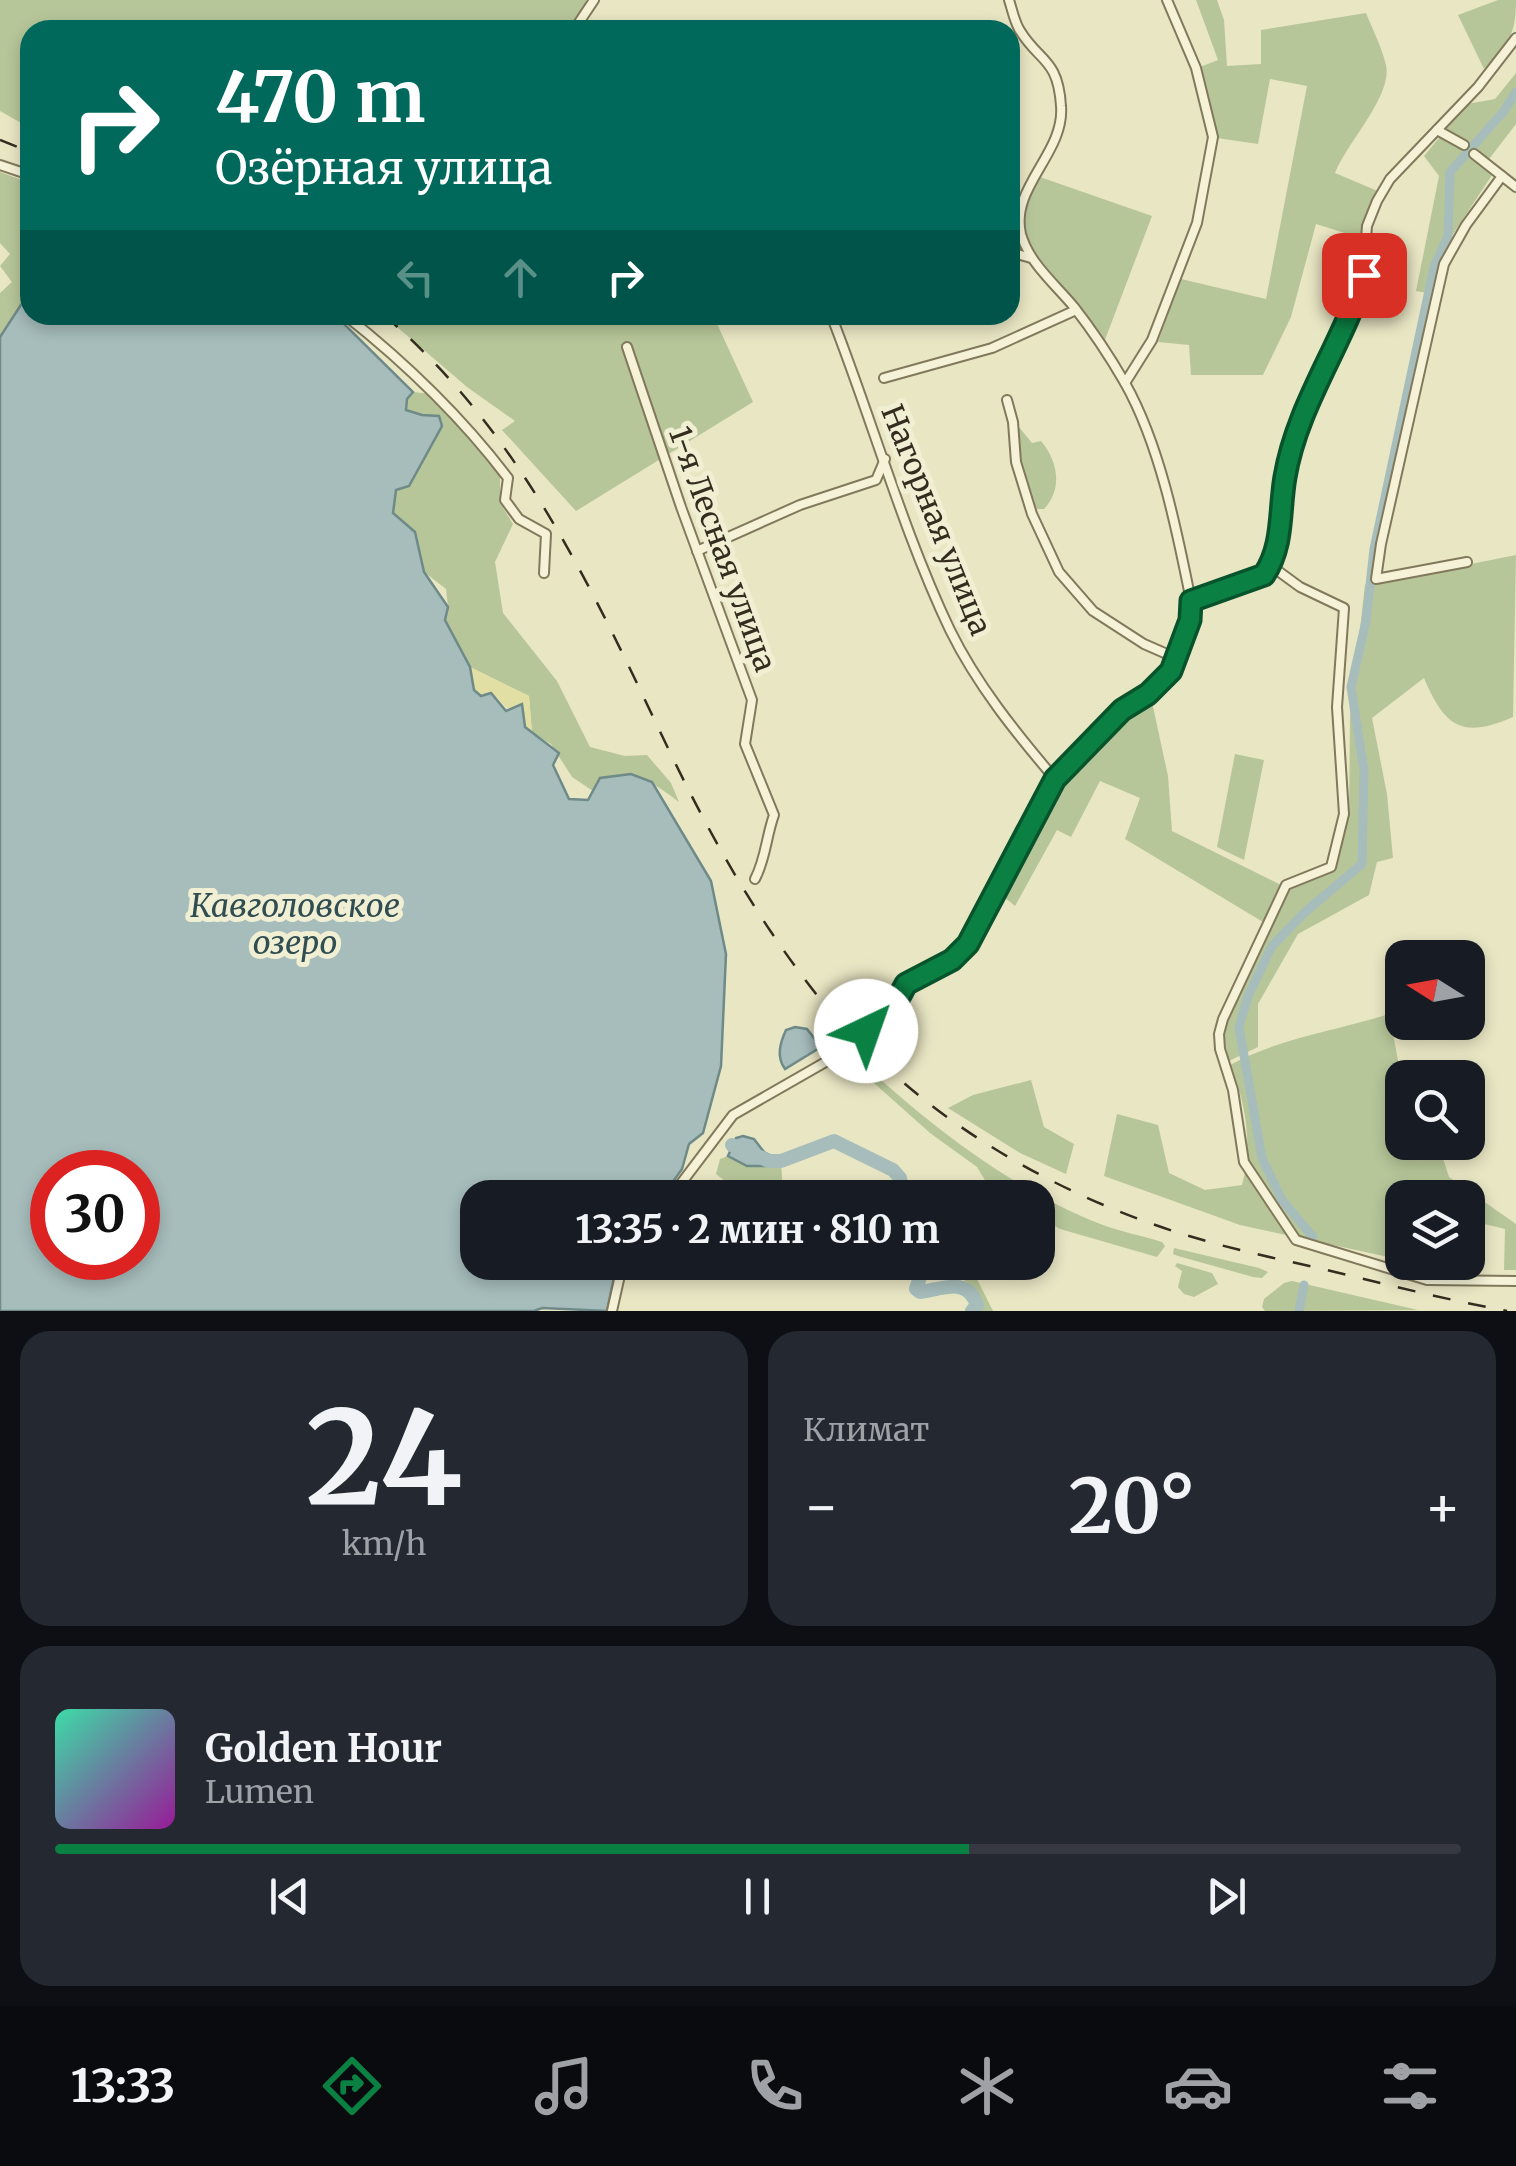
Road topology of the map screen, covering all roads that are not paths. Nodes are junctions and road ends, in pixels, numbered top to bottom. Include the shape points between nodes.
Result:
1 (1167, 0) edge
2 (1020, 30) edge
3 (1516, 38) edge
4 (1437, 130) junction
5 (1464, 146) dead end
6 (1474, 154) dead end
7 (1502, 176) junction
8 (1516, 187) edge
9 (1020, 231) edge
10 (1020, 231) edge
11 (1020, 255) edge
12 (1031, 258) junction
13 (1076, 310) junction
14 (357, 325) edge
15 (835, 325) edge
16 (627, 347) dead end
17 (884, 378) dead end
18 (1125, 383) junction
19 (1007, 400) dead end
20 (885, 460) junction
21 (697, 551) junction
22 (1467, 562) dead end
23 (1270, 566) junction
24 (544, 573) dead end
25 (1191, 601) junction
26 (1176, 658) junction
27 (1055, 779) junction
28 (755, 880) dead end
29 (866, 1031) dead end
30 (836, 1056) dead end
31 (684, 1180) edge
32 (619, 1280) edge
33 (1516, 1281) edge
34 (612, 1311) edge

1 - 18 street via 1196,68 1213,137 1197,223 1152,340
2 - 9 street via 1049,62 1062,126 1024,198
3 - 4 street
4 - 5 street
4 - 23 street via 1390,179 1367,226 1364,275 1285,475
6 - 7 street
7 - 8 street
7 - 22 street via 1444,264 1376,579
10 - 12 street
11 - 12 street
12 - 13 street
13 - 17 street via 992,348
13 - 18 street
14 - 24 street via 427,384 508,478 506,500 519,519 546,534
15 - 20 street, Нагорная улица
16 - 21 street, 1-я Лесная улица
18 - 25 street via 1165,492
19 - 26 street via 1016,462 1059,572 1092,610
20 - 21 street via 876,480
20 - 27 street, Нагорная улица via 951,631 1004,719
21 - 28 street, 1-я Лесная улица via 752,700 745,744 774,815
23 - 25 street via 1264,575
23 - 33 street via 1344,608 1337,706 1344,814 1331,867 1286,884 1219,1034 1244,1162 1296,1240 1427,1280
25 - 26 street
26 - 27 street via 1171,671
27 - 29 street via 968,944 906,984 892,1010
30 - 31 street via 734,1115
32 - 34 street

